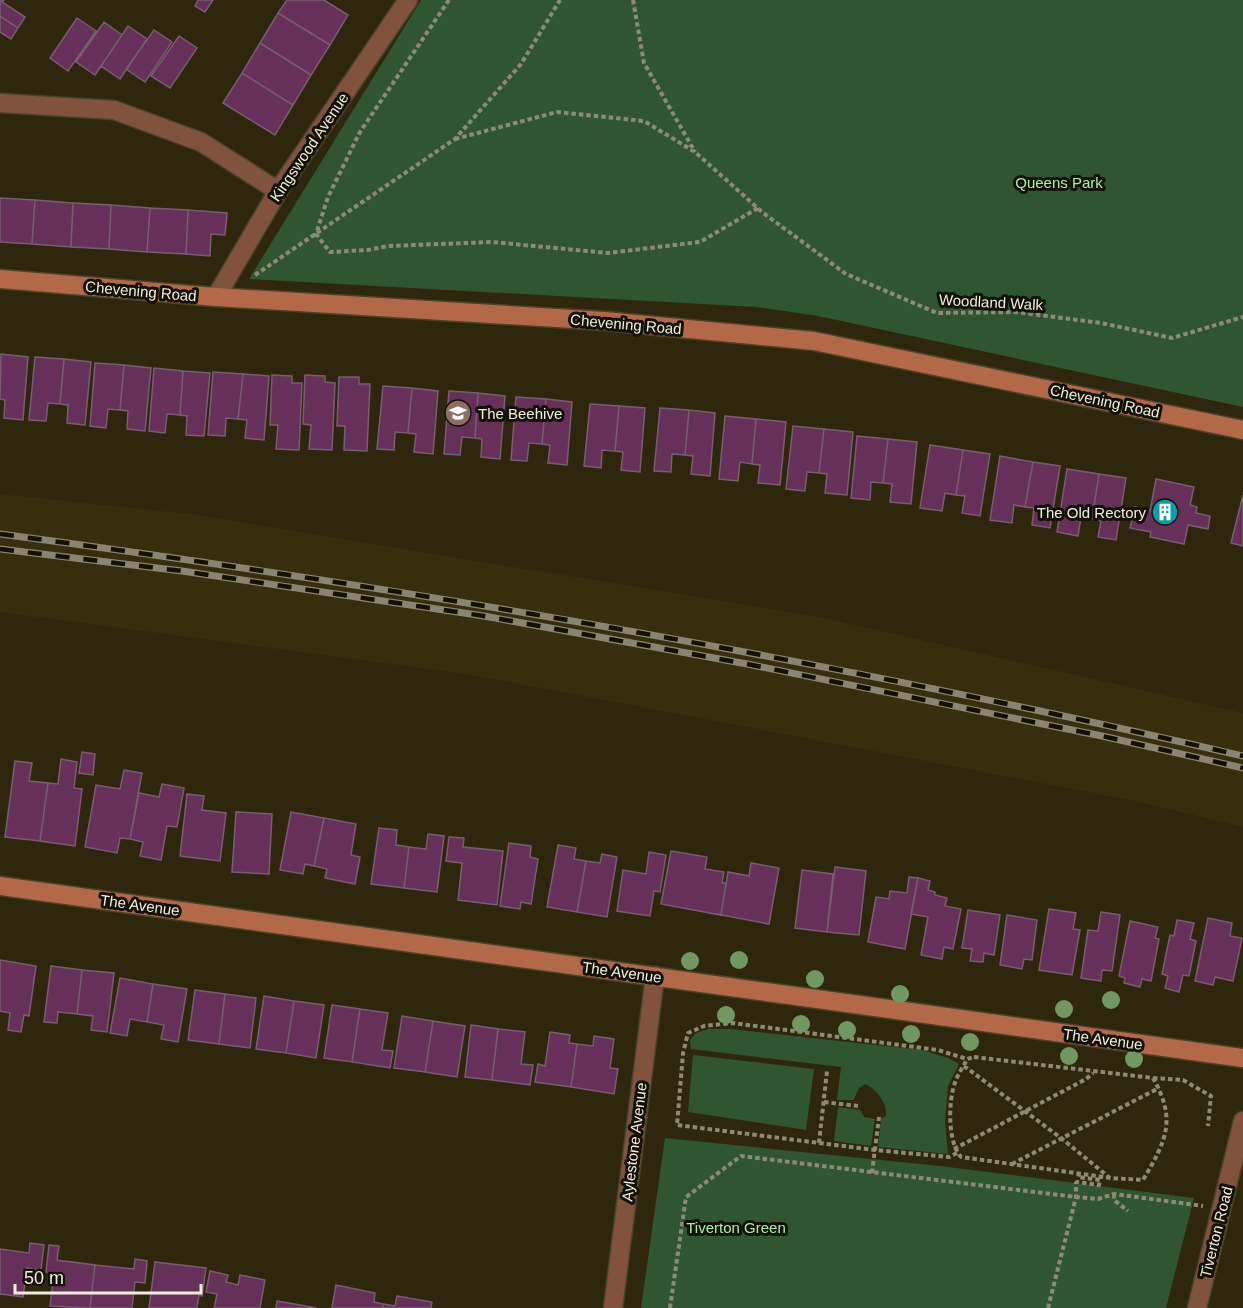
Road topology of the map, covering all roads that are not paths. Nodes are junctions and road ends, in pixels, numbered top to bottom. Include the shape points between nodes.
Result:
1 (403, 2) edge
2 (0, 103) edge
3 (279, 191) junction
4 (0, 279) edge
5 (216, 297) junction
6 (1243, 430) edge
7 (0, 886) edge
8 (655, 976) junction
9 (1243, 1058) edge
10 (1243, 1121) edge
11 (613, 1308) edge
12 (1197, 1308) edge

1 - 3 street, Kingswood Avenue
2 - 3 street via 114,110 201,142
3 - 5 street, Kingswood Avenue
4 - 5 street, Chevening Road
5 - 6 street, Chevening Road via 605,321 814,342
7 - 8 street, The Avenue
8 - 9 street, The Avenue
8 - 11 street, Aylestone Avenue
10 - 12 street, Tiverton Road

